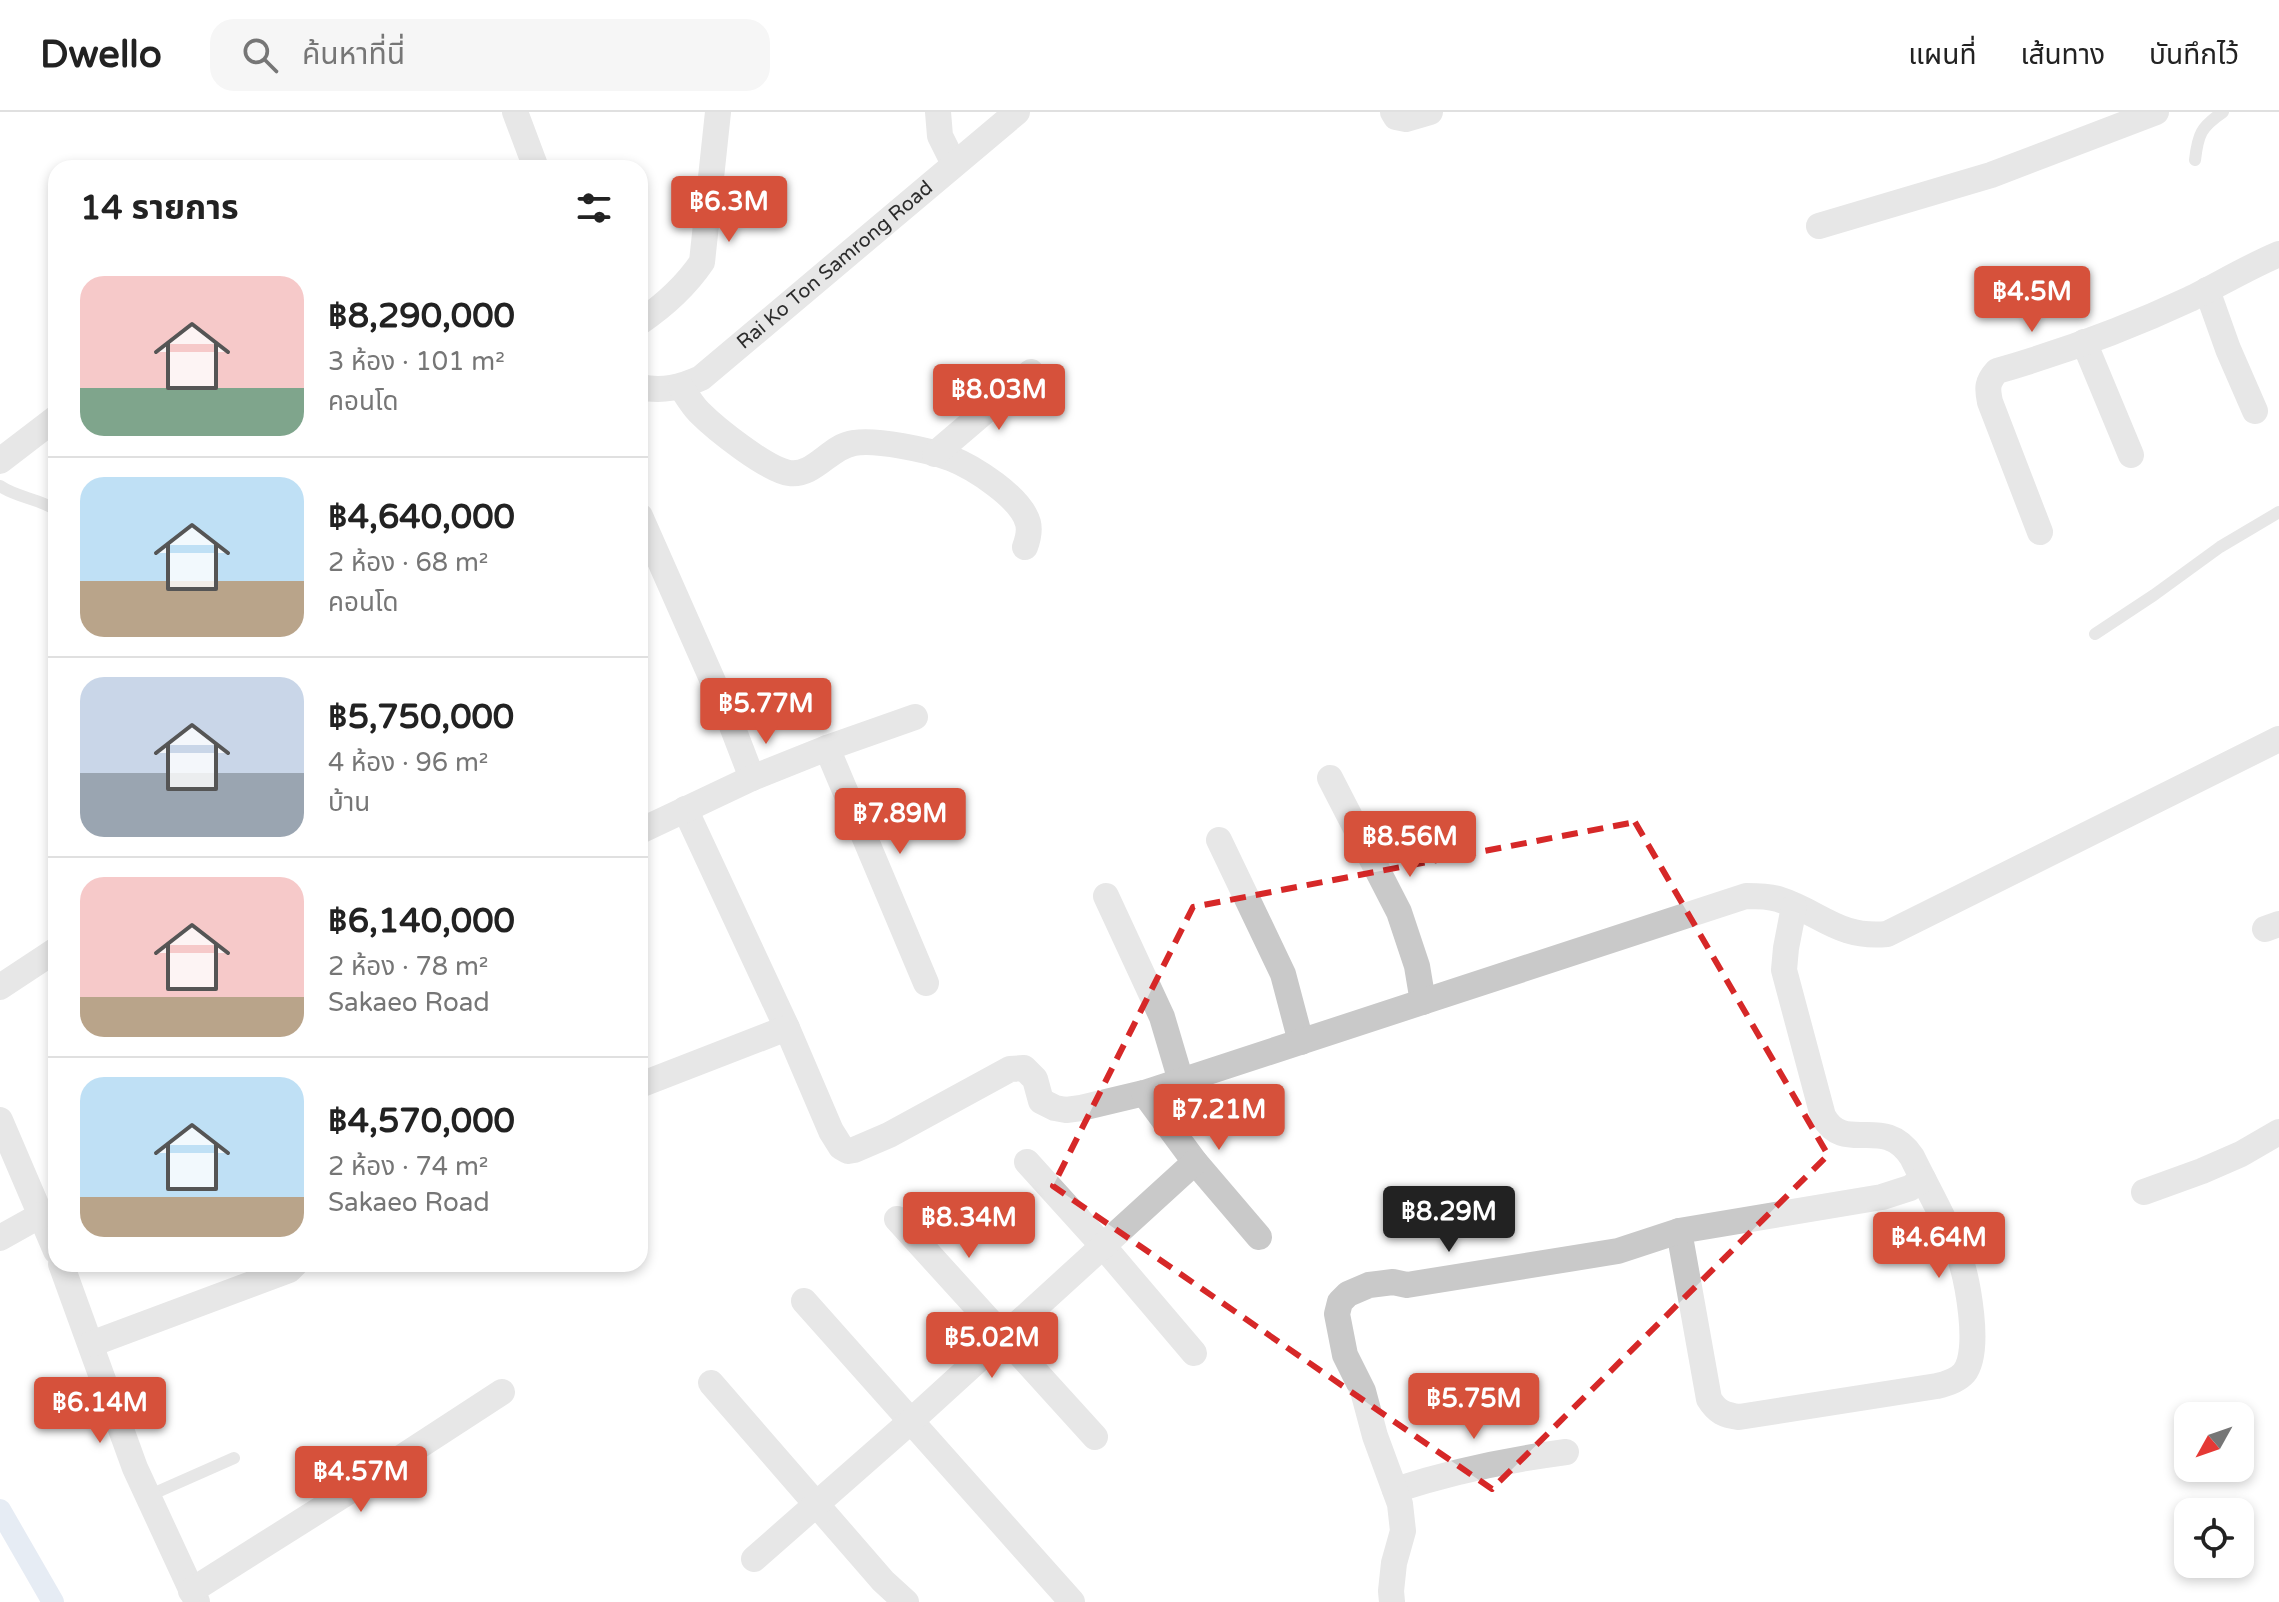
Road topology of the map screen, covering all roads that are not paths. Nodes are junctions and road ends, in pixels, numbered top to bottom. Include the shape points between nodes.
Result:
1 (515, 112) edge
2 (718, 112) edge
3 (938, 112) edge
4 (1017, 112) edge
5 (1393, 112) edge
6 (1430, 112) edge
7 (2156, 112) edge
8 (2223, 112) edge
9 (533, 160) edge
10 (2195, 160) dead end
11 (954, 164) junction
12 (1819, 226) dead end
13 (2279, 254) edge
14 (2207, 290) junction
15 (648, 316) edge
16 (2084, 342) junction
17 (1031, 372) dead end
18 (681, 387) junction
19 (648, 389) edge
20 (2255, 411) dead end
21 (48, 424) edge
22 (935, 454) junction
23 (2131, 455) dead end
24 (0, 461) edge
25 (0, 486) edge
26 (48, 505) edge
27 (2279, 512) edge
28 (2040, 532) dead end
29 (648, 534) edge
30 (1025, 547) dead end
31 (2095, 634) dead end
32 (915, 717) dead end
33 (2279, 739) edge
34 (827, 748) junction
35 (752, 778) junction
36 (1330, 778) dead end
37 (685, 809) junction
38 (648, 827) edge
39 (1219, 840) dead end
40 (1106, 896) dead end
41 (1794, 907) junction
42 (48, 955) edge
43 (926, 983) dead end
44 (0, 987) edge
45 (1423, 1002) junction
46 (787, 1028) junction
47 (1301, 1042) junction
48 (1181, 1081) junction
49 (648, 1082) edge
50 (1144, 1093) junction
51 (0, 1120) edge
52 (2279, 1132) edge
53 (1027, 1162) dead end
54 (1195, 1162) junction
55 (1923, 1179) junction
56 (2144, 1192) dead end
57 (41, 1215) junction
58 (897, 1219) dead end
59 (1679, 1231) junction
60 (48, 1232) edge
61 (1259, 1237) dead end
62 (0, 1238) edge
63 (1103, 1246) junction
64 (64, 1272) edge
65 (284, 1272) edge
66 (804, 1301) dead end
67 (1004, 1336) junction
68 (91, 1344) junction
69 (1194, 1353) dead end
70 (711, 1383) dead end
71 (502, 1392) dead end
72 (911, 1421) junction
73 (1095, 1437) dead end
74 (1566, 1452) dead end
75 (234, 1458) dead end
76 (1395, 1490) junction
77 (148, 1496) junction
78 (817, 1504) junction
79 (754, 1559) dead end
80 (194, 1597) edge
81 (906, 1602) edge
82 (1072, 1602) edge
83 (1392, 1602) edge

1 - 9 street
2 - 15 street via 702,262
3 - 11 street via 940,136
4 - 11 street, Rai Ko Ton Samrong Road
5 - 6 street via 1406,119
7 - 12 street via 1991,175
8 - 10 lane via 2197,137
11 - 18 street, Rai Ko Ton Samrong Road via 701,378
13 - 14 street
14 - 16 street
14 - 20 street
16 - 23 street
16 - 28 street via 1997,371 1987,388
17 - 22 street
18 - 19 street
18 - 22 street via 696,410 724,434 791,474 803,473 853,443
21 - 24 street
22 - 30 street via 973,470 1022,510 1029,524
25 - 26 lane
27 - 31 lane
29 - 35 street
32 - 34 street
33 - 41 street via 1887,934 1850,933
34 - 35 street
34 - 43 street
35 - 37 street
36 - 45 street via 1399,912
37 - 38 street
37 - 46 street
39 - 47 street via 1283,974
40 - 48 street via 1162,1017
41 - 45 street via 1778,899 1746,896
41 - 55 street via 1784,970 1823,1116 1839,1133 1900,1142
42 - 44 street
45 - 47 street
46 - 49 street
46 - 50 street via 831,1131 848,1151 889,1135 1010,1069 1024,1068 1035,1079 1041,1101 1066,1110
47 - 48 street
48 - 50 street
50 - 54 street
51 - 57 street
52 - 56 street via 2241,1154
53 - 63 street
54 - 61 street
54 - 63 street
55 - 59 street via 1882,1197
55 - 59 street via 1958,1253 1971,1330 1970,1363 1964,1374 1937,1386 1739,1417 1716,1411 1709,1399
57 - 60 street
57 - 62 street
58 - 67 street
59 - 76 street via 1618,1251 1407,1285 1369,1285 1348,1294 1337,1314 1345,1355 1363,1391
63 - 67 street
63 - 69 street
64 - 68 street
65 - 68 street
66 - 72 street
67 - 72 street
67 - 73 street
68 - 77 street
70 - 78 street
71 - 80 street
72 - 78 street
72 - 82 street
74 - 76 street via 1494,1462
75 - 77 lane
76 - 83 street via 1403,1531
77 - 80 street
78 - 79 street
78 - 81 street

